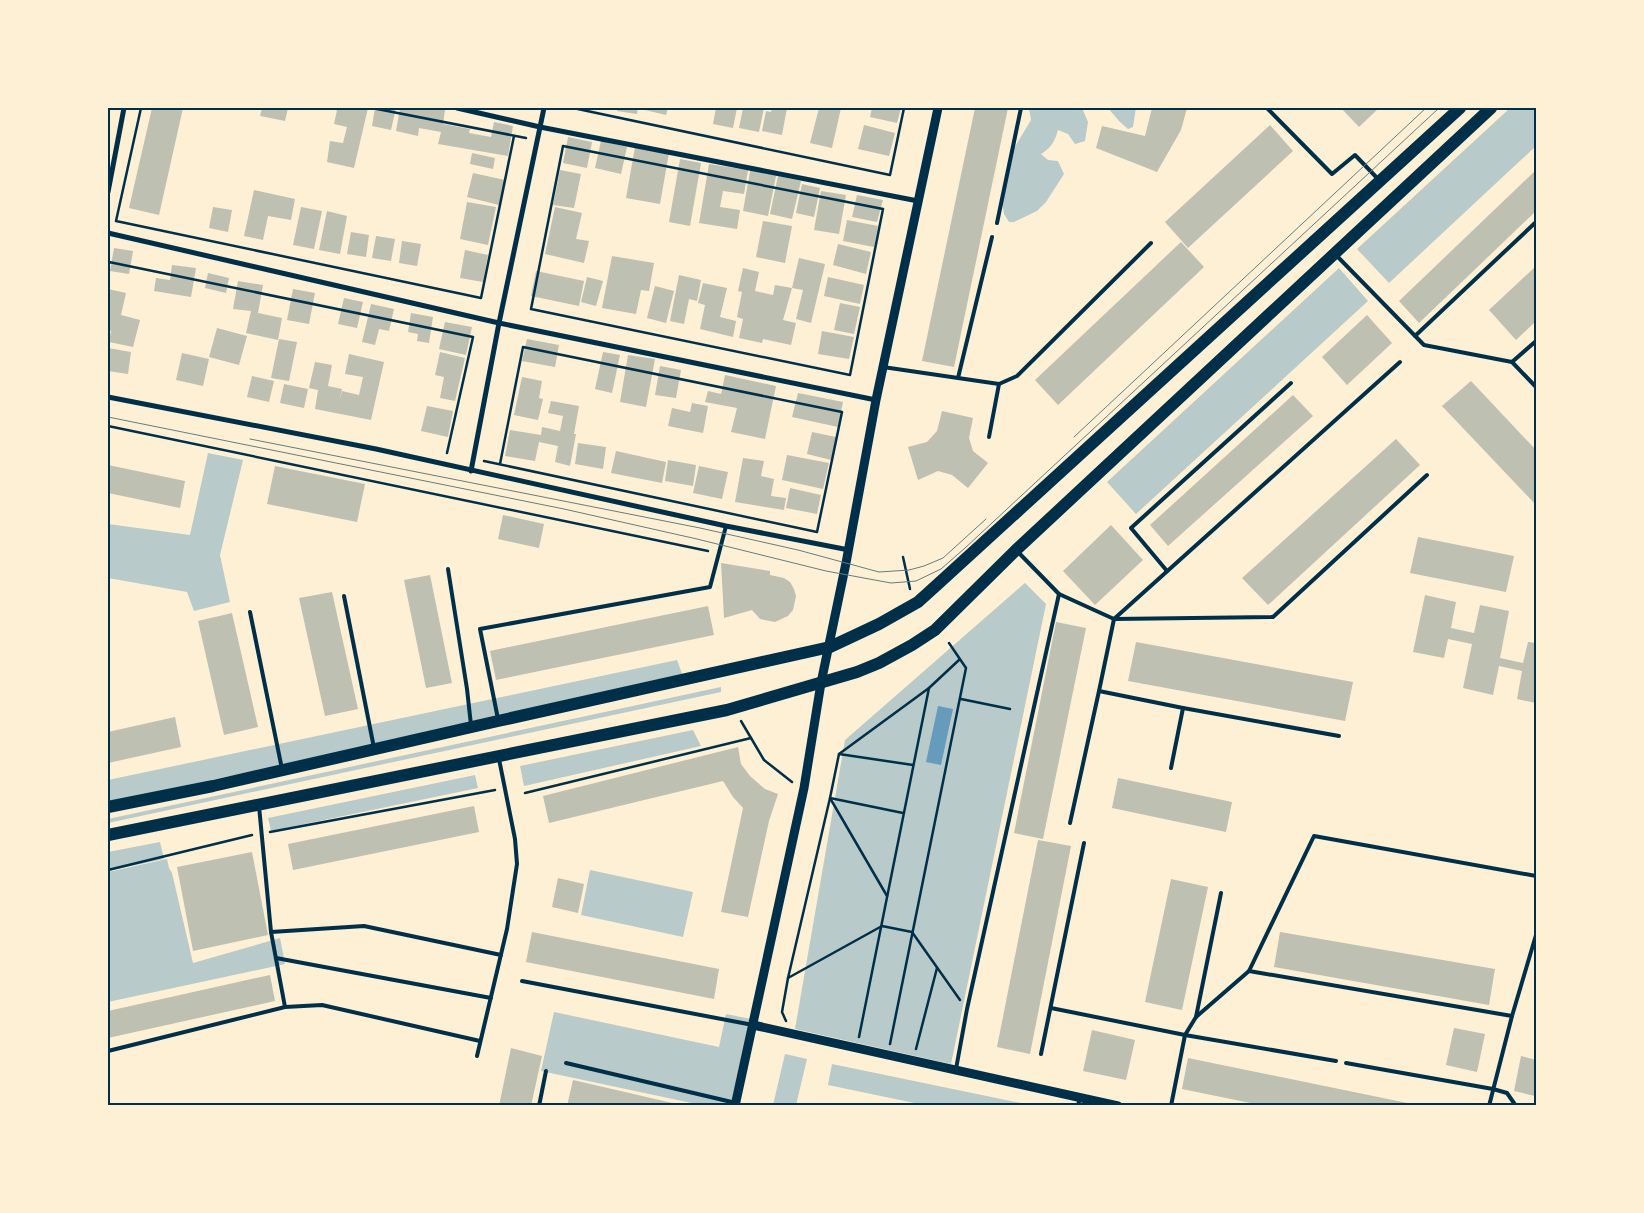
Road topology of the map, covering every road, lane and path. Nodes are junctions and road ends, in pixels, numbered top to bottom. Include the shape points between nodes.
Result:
1 (124, 108) edge
2 (141, 108) edge
3 (372, 108) edge
4 (457, 108) edge
5 (544, 108) edge
6 (572, 108) edge
7 (904, 108) edge
8 (938, 108) edge
9 (1021, 108) edge
10 (1267, 108) edge
11 (1460, 108) edge
12 (1490, 108) edge
13 (540, 127) junction
14 (514, 136) junction
15 (526, 138) dead end
16 (1381, 182) junction
17 (108, 192) edge
18 (919, 202) junction
19 (1536, 222) edge
20 (997, 223) dead end
21 (108, 233) edge
22 (992, 236) dead end
23 (1151, 243) dead end
24 (1334, 253) junction
25 (108, 270) edge
26 (499, 323) junction
27 (1415, 336) junction
28 (1536, 341) edge
29 (1400, 362) dead end
30 (1512, 362) junction
31 (883, 367) junction
32 (850, 374) joint
33 (958, 378) junction
34 (1291, 383) dead end
35 (999, 384) junction
36 (1536, 387) edge
37 (108, 398) edge
38 (876, 400) junction
39 (108, 426) edge
40 (989, 437) dead end
41 (447, 454) dead end
42 (482, 460) dead end
43 (500, 464) junction
44 (471, 471) junction
45 (1427, 475) dead end
46 (726, 526) junction
47 (849, 550) junction
48 (1016, 550) junction
49 (708, 551) dead end
50 (903, 557) dead end
51 (448, 569) dead end
52 (1167, 571) junction
53 (910, 589) dead end
54 (1059, 594) junction
55 (344, 596) dead end
56 (250, 612) dead end
57 (1114, 619) junction
58 (949, 643) dead end
59 (830, 647) junction
60 (959, 660) junction
61 (821, 683) junction
62 (929, 688) junction
63 (1099, 691) junction
64 (961, 699) junction
65 (1184, 708) junction
66 (1010, 709) dead end
67 (498, 721) junction
68 (741, 721) dead end
69 (472, 728) junction
70 (1338, 736) dead end
71 (751, 738) junction
72 (374, 750) junction
73 (840, 754) junction
74 (498, 755) junction
75 (913, 765) junction
76 (1171, 768) dead end
77 (282, 771) junction
78 (792, 782) dead end
79 (505, 788) junction
80 (525, 793) dead end
81 (830, 798) junction
82 (259, 804) junction
83 (108, 807) edge
84 (903, 813) junction
85 (1070, 823) dead end
86 (263, 833) junction
87 (108, 835) edge
88 (1084, 843) dead end
89 (108, 870) edge
90 (1536, 876) edge
91 (1221, 893) dead end
92 (888, 896) junction
93 (882, 926) junction
94 (271, 932) junction
95 (912, 932) junction
96 (1536, 935) edge
97 (501, 955) junction
98 (276, 958) junction
99 (937, 968) junction
100 (1249, 971) junction
101 (788, 978) junction
102 (522, 980) dead end
103 (491, 998) junction
104 (285, 1007) junction
105 (1051, 1008) junction
106 (967, 1009) junction
107 (1512, 1016) junction
108 (1196, 1017) junction
109 (753, 1025) junction
110 (788, 1026) dead end
111 (1185, 1035) junction
112 (480, 1041) junction
113 (858, 1042) dead end
114 (889, 1049) dead end
115 (108, 1051) edge
116 (915, 1054) dead end
117 (1041, 1054) dead end
118 (477, 1056) dead end
119 (1336, 1061) dead end
120 (566, 1063) dead end
121 (1346, 1063) dead end
122 (956, 1070) junction
123 (546, 1071) dead end
124 (1493, 1089) junction
125 (1079, 1101) edge
126 (736, 1104) edge
127 (539, 1106) edge
128 (1118, 1106) edge
129 (1171, 1106) edge
130 (1489, 1106) edge
131 (1516, 1106) edge

1 - 17 street
2 - 14 path via 116,221 481,298
3 - 14 path
4 - 13 street
5 - 13 street
6 - 7 path via 890,174
8 - 18 street
9 - 20 lane
10 - 16 lane via 1332,174 1355,155
11 - 16 main road
12 - 24 main road
13 - 18 street
13 - 26 street
14 - 15 path
16 - 59 main road via 918,602
18 - 31 street
19 - 27 lane
21 - 26 street
22 - 33 lane
23 - 35 lane via 1017,376
24 - 27 lane
24 - 48 main road
25 - 41 path via 109,262 474,337
26 - 38 street
26 - 44 street
27 - 30 lane via 1424,345
28 - 30 lane
29 - 52 lane
30 - 36 lane
31 - 33 lane
31 - 38 street
32 - 32 path via 883,209 563,146 531,309
33 - 35 lane
34 - 52 lane via 1131,528
35 - 40 lane
37 - 44 street via 376,449
38 - 47 street
39 - 49 path
42 - 43 path
43 - 43 path via 523,347 842,412 817,532
44 - 46 street
45 - 57 lane via 1272,617
46 - 47 street
46 - 67 lane via 710,588 480,629
47 - 59 street
48 - 54 lane
48 - 61 main road via 935,630 880,663
50 - 53 path
51 - 69 lane
52 - 57 lane
54 - 57 lane
54 - 106 lane
55 - 72 lane
56 - 77 lane
57 - 63 lane
58 - 60 path
59 - 61 street
59 - 67 main road
60 - 62 path
60 - 64 path via 966,668
61 - 74 main road via 727,710
61 - 109 street via 804,788
62 - 73 path
62 - 75 path
63 - 65 lane
63 - 85 lane
64 - 66 path
64 - 95 path
65 - 70 lane
65 - 76 lane
67 - 69 main road
68 - 71 path
69 - 72 main road
71 - 78 path via 764,760
71 - 80 path
72 - 77 main road
73 - 75 path
73 - 81 path
74 - 79 lane
74 - 82 main road
75 - 84 path
77 - 83 main road
79 - 86 path
79 - 97 lane via 516,840 517,864
81 - 84 path
81 - 92 path
81 - 101 path
82 - 86 lane
82 - 87 main road
84 - 92 path
86 - 89 path
86 - 94 lane
88 - 105 lane
90 - 100 lane via 1314,836
91 - 108 lane
92 - 93 path
93 - 95 path
93 - 101 path
93 - 113 path
94 - 97 lane via 364,926
94 - 98 lane
95 - 99 path
95 - 114 path
96 - 107 lane
97 - 103 lane
98 - 103 lane
98 - 104 lane
99 - 106 path
99 - 116 path
100 - 107 lane
100 - 108 lane
101 - 110 path via 782,1012
102 - 109 lane
103 - 112 lane
104 - 112 lane via 322,1005
104 - 115 lane
105 - 111 lane
105 - 117 lane
106 - 122 lane
107 - 124 lane
108 - 111 lane
109 - 122 street
109 - 126 street
111 - 119 lane
111 - 129 lane
112 - 118 lane
120 - 126 lane
121 - 124 lane
122 - 125 street
123 - 127 lane
124 - 130 lane
124 - 131 lane via 1507,1094
125 - 128 street

